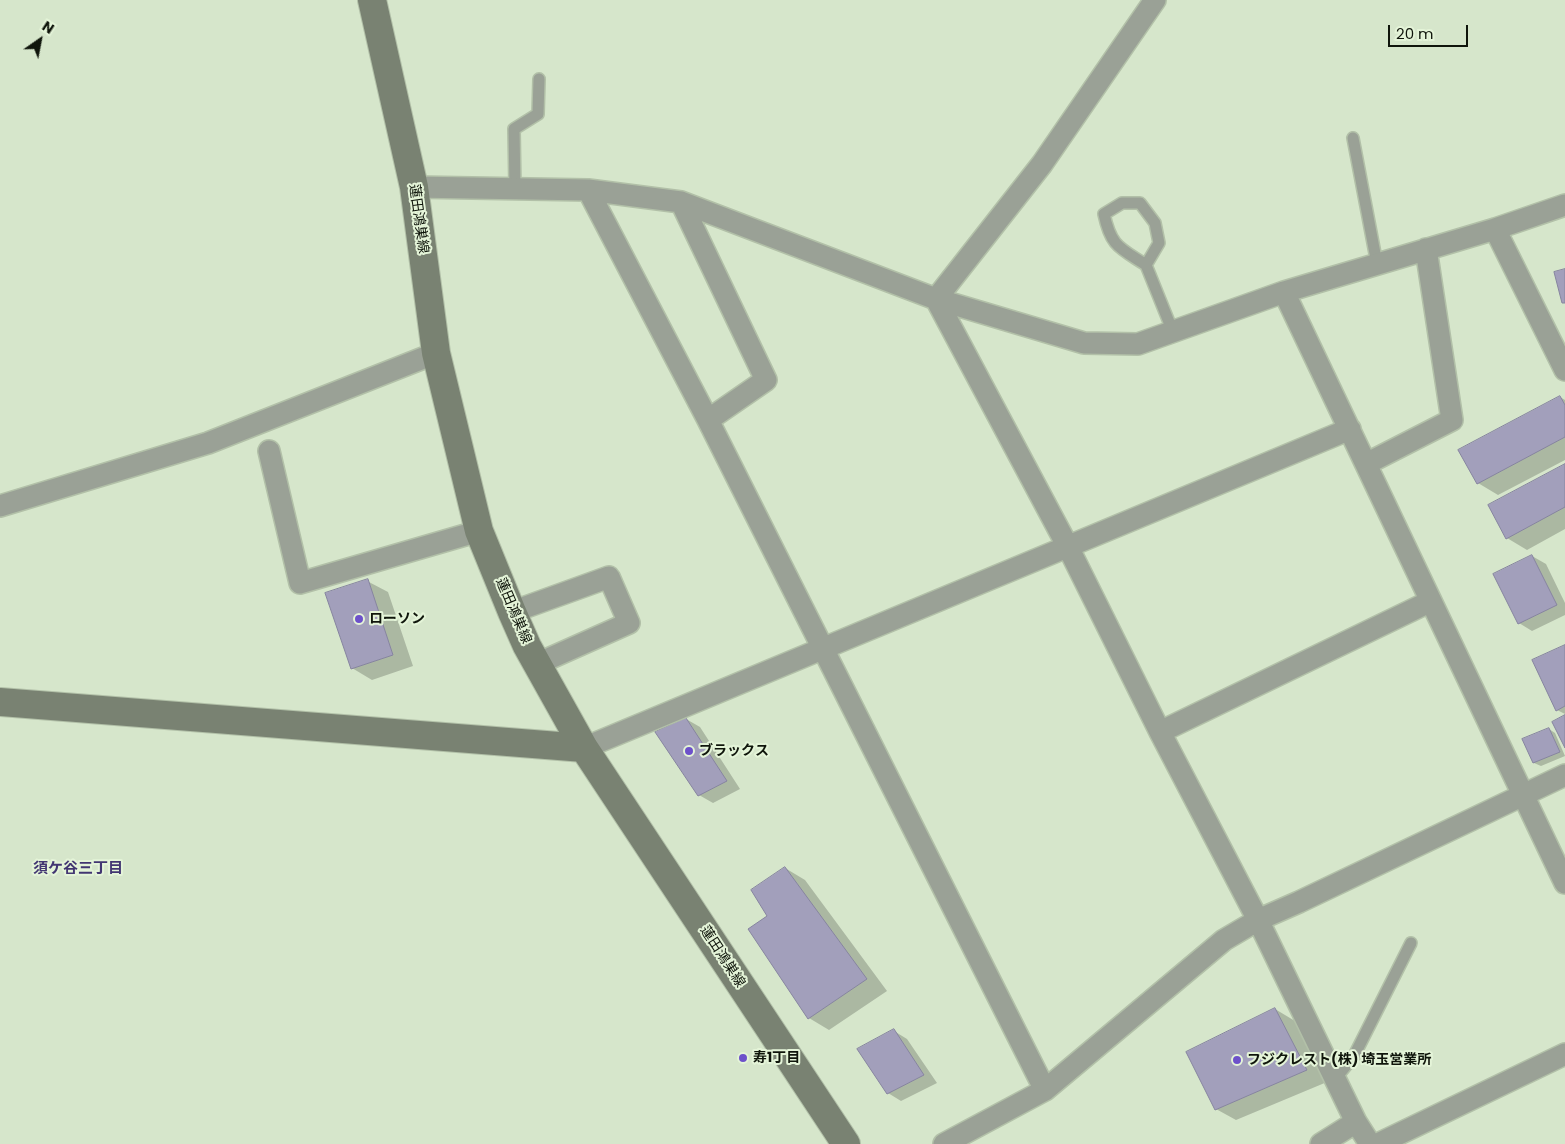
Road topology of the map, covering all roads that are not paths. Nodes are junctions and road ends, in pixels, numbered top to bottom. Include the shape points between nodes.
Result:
1 (372, 0) edge
2 (1155, 0) edge
3 (539, 79) dead end
4 (1353, 138) dead end
5 (414, 187) junction
6 (515, 189) junction
7 (588, 190) junction
8 (681, 202) junction
9 (1565, 205) edge
10 (1495, 229) junction
11 (1426, 249) junction
12 (1376, 264) junction
13 (1146, 265) junction
14 (1284, 292) junction
15 (936, 299) junction
16 (1173, 332) junction
17 (436, 353) junction
18 (1565, 370) edge
19 (708, 420) junction
20 (1350, 429) junction
21 (269, 451) dead end
22 (1366, 464) junction
23 (0, 506) edge
24 (480, 530) junction
25 (1068, 547) junction
26 (1431, 601) junction
27 (512, 612) junction
28 (824, 648) junction
29 (537, 664) junction
30 (0, 702) edge
31 (1160, 732) junction
32 (584, 748) junction
33 (1565, 775) edge
34 (1523, 795) junction
35 (1565, 883) edge
36 (1258, 920) junction
37 (1411, 943) dead end
38 (1565, 1054) edge
39 (1335, 1079) junction
40 (1045, 1090) junction
41 (1356, 1122) junction
42 (846, 1144) edge
43 (944, 1144) edge
44 (1320, 1144) edge
45 (1370, 1144) edge
46 (1378, 1144) edge

1 - 5 main road, 蓮田鴻巣線
2 - 15 street via 1042,164
3 - 6 lane via 538,114 514,129
4 - 12 lane
5 - 6 street
5 - 17 main road, 蓮田鴻巣線
6 - 7 street
7 - 8 street
7 - 19 street
8 - 15 street
8 - 19 street via 766,380
9 - 10 street
10 - 11 street
10 - 18 street
11 - 12 street
11 - 22 street via 1452,420
12 - 14 street
13 - 13 lane via 1159,243 1154,223 1140,203 1122,203 1104,214 1108,232 1117,246
13 - 16 lane
14 - 16 street
14 - 20 street
15 - 16 street via 1084,343 1138,344
15 - 25 street
17 - 23 street via 208,443
17 - 24 main road, 蓮田鴻巣線
19 - 28 street
20 - 22 street
20 - 25 street
21 - 24 street via 300,583
22 - 26 street
24 - 27 main road, 蓮田鴻巣線
25 - 28 street
25 - 31 street
26 - 31 street
26 - 34 street
27 - 29 main road, 蓮田鴻巣線
27 - 29 street via 609,577 629,623
28 - 32 street
28 - 40 street
29 - 32 main road, 蓮田鴻巣線
30 - 32 main road
31 - 36 street
32 - 42 main road, 蓮田鴻巣線
33 - 34 street
34 - 35 street
34 - 36 street
36 - 39 street
36 - 40 street via 1224,940
37 - 39 lane via 1354,1056
38 - 46 street
39 - 41 street
40 - 43 street
41 - 44 street
41 - 45 street

